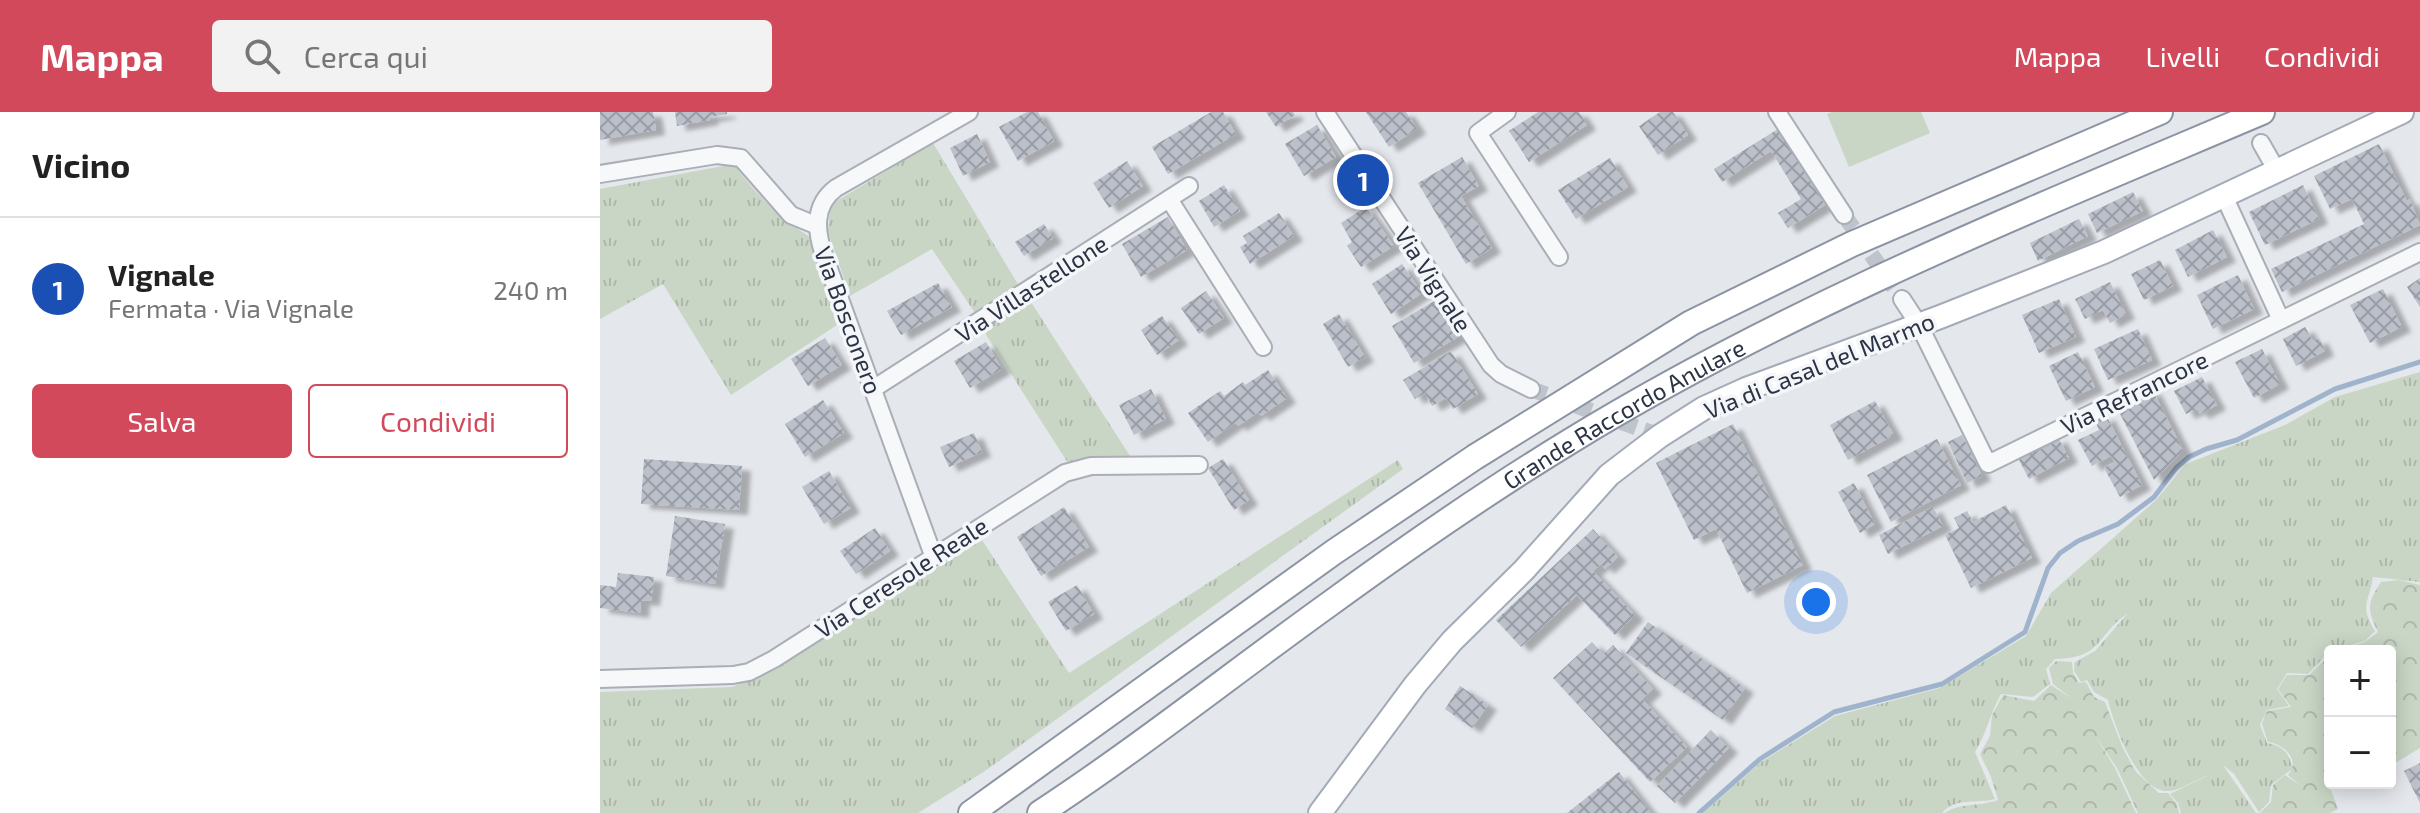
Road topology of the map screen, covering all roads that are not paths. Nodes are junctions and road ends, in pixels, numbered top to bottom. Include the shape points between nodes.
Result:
1 (969, 112) edge
2 (1325, 112) edge
3 (1507, 112) edge
4 (1777, 112) edge
5 (2160, 112) edge
6 (2262, 112) edge
7 (2402, 112) edge
8 (2261, 143) dead end
9 (2277, 171) junction
10 (600, 174) edge
11 (1189, 186) dead end
12 (2224, 196) junction
13 (1169, 199) junction
14 (1844, 215) tunnel mouth
15 (818, 226) junction
16 (2420, 252) edge
17 (1559, 257) dead end
18 (1902, 299) tunnel mouth
19 (2281, 320) junction
20 (1919, 325) junction
21 (1263, 347) dead end
22 (873, 389) junction
23 (1531, 389) tunnel mouth
24 (1199, 465) dead end
25 (933, 555) junction
26 (600, 679) edge
27 (1056, 805) edge
28 (971, 813) edge
29 (1040, 813) edge
30 (1320, 813) edge

1 - 15 street, Via Bosconero via 836,188 822,203
2 - 23 street, Via Vignale via 1491,365
3 - 17 street via 1478,133
4 - 14 street
5 - 28 highway, Grande Raccordo Anulare via 1852,244 1691,323 1334,552
6 - 27 highway, Grande Raccordo Anulare via 1860,285 1654,392 1423,538
7 - 9 main road, Via di Casal del Marmo
8 - 9 street
9 - 12 main road, Via di Casal del Marmo
10 - 15 street via 735,156 791,215
11 - 13 street, Via Villastellone
12 - 19 street
12 - 20 main road, Via di Casal del Marmo via 2104,252
13 - 21 street
13 - 22 street, Via Villastellone
15 - 22 street, Via Bosconero
16 - 19 street, Via Refrancore
18 - 20 street
19 - 20 street, Via Refrancore via 1988,464
20 - 30 main road, Via di Casal del Marmo via 1713,404 1628,458 1452,641
22 - 25 street, Via Bosconero
24 - 25 street, Via Ceresole Reale via 1074,469
25 - 26 street, Via Ceresole Reale via 749,672
27 - 29 highway, Grande Raccordo Anulare

